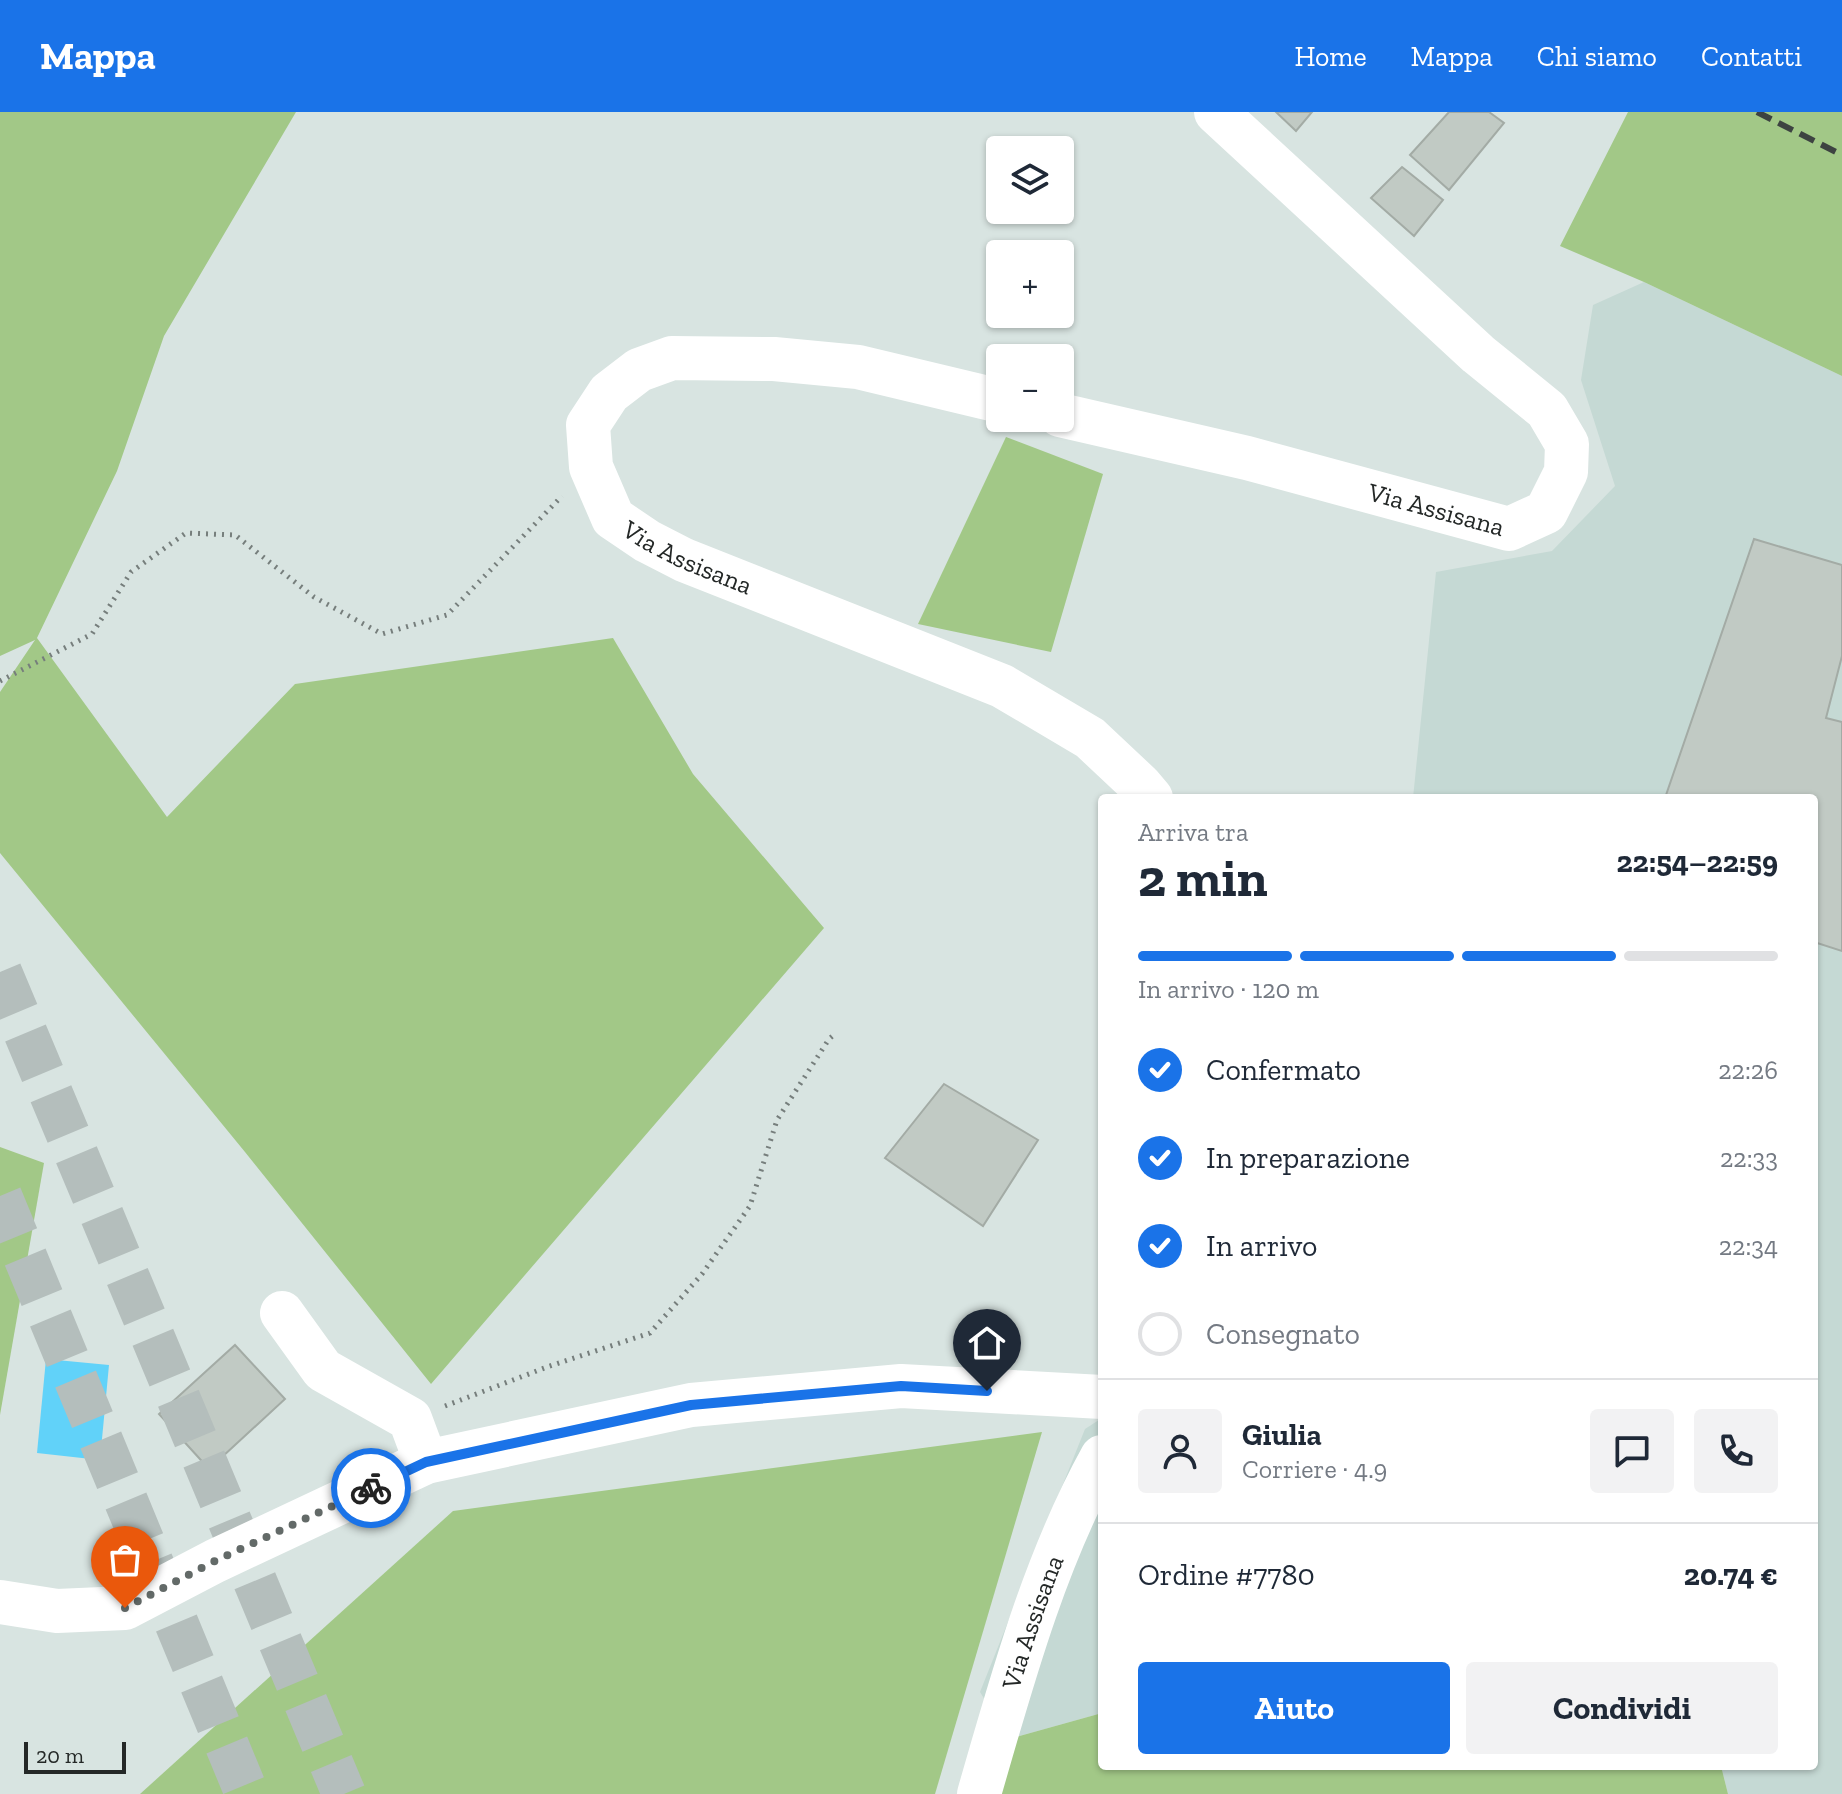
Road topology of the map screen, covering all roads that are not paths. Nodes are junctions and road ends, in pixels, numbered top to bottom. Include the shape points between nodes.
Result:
1 (1216, 112) edge
2 (986, 398) edge
3 (1074, 418) edge
4 (1148, 794) edge
5 (282, 1313) dead end
6 (1098, 1397) edge
7 (426, 1462) junction
8 (1098, 1464) edge
9 (0, 1602) edge
10 (979, 1794) edge

1 - 3 main road, Via Assisana via 1478,354 1547,410 1567,444 1566,472 1546,512 1509,529 1247,458
2 - 4 main road, Via Assisana via 858,367 672,358 639,370 609,393 588,425 591,467 613,518 647,541 1002,686 1090,738
5 - 7 main road via 323,1370 410,1419
6 - 7 main road via 901,1386 691,1405
7 - 9 main road via 125,1608 57,1611
8 - 10 main road, Via Assisana via 1030,1624

